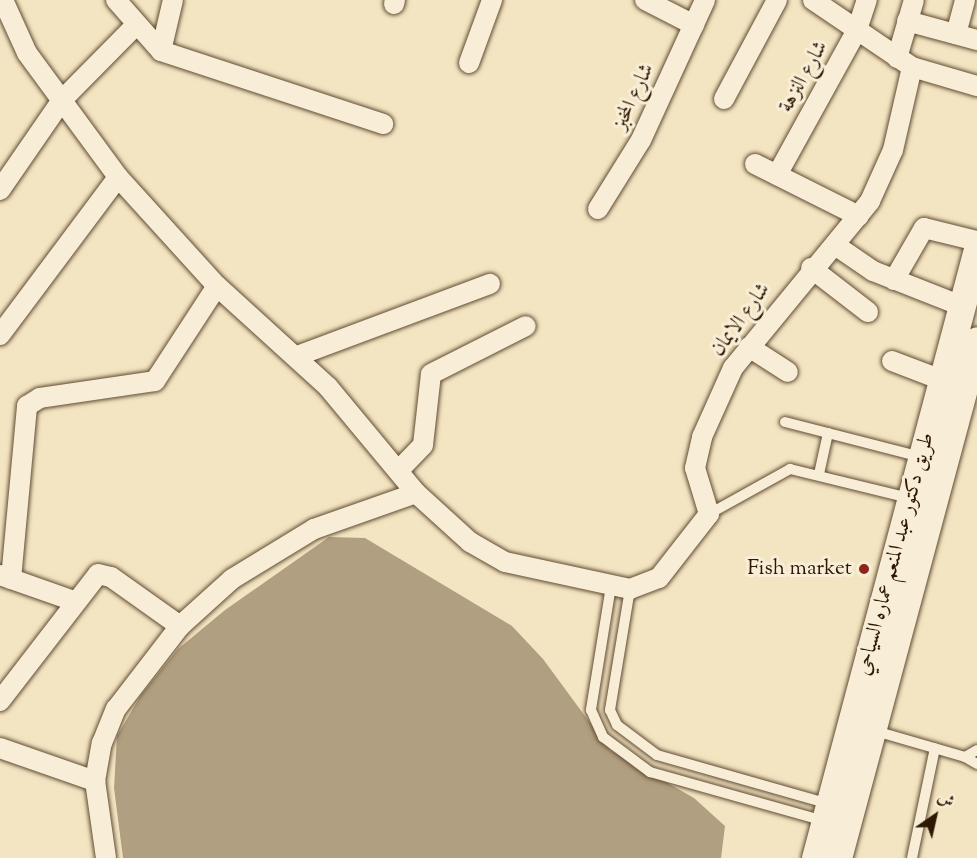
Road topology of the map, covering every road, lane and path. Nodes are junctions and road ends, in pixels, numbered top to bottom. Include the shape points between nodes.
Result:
1 (3, 0) edge
2 (116, 0) edge
3 (173, 0) edge
4 (492, 0) edge
5 (645, 0) edge
6 (705, 0) edge
7 (777, 0) edge
8 (813, 0) edge
9 (867, 0) edge
10 (914, 0) edge
11 (965, 0) edge
12 (907, 21) junction
13 (694, 25) junction
14 (135, 26) junction
15 (857, 30) junction
16 (956, 34) junction
17 (977, 40) edge
18 (161, 51) junction
19 (469, 63) dead end
20 (904, 63) junction
21 (977, 86) edge
22 (724, 99) dead end
23 (62, 100) junction
24 (383, 124) dead end
25 (754, 164) dead end
26 (777, 175) junction
27 (118, 177) junction
28 (0, 190) edge
29 (598, 209) dead end
30 (859, 216) junction
31 (977, 241) edge
32 (835, 245) junction
33 (977, 249) edge
34 (812, 268) junction
35 (894, 280) junction
36 (490, 284) dead end
37 (218, 286) junction
38 (962, 306) junction
39 (868, 312) dead end
40 (526, 326) dead end
41 (0, 335) edge
42 (977, 340) edge
43 (749, 347) junction
44 (297, 357) junction
45 (892, 361) dead end
46 (788, 372) dead end
47 (942, 380) junction
48 (785, 422) dead end
49 (828, 433) junction
50 (921, 458) junction
51 (400, 469) junction
52 (819, 474) junction
53 (416, 493) junction
54 (910, 498) junction
55 (710, 514) junction
56 (5, 577) edge
57 (620, 588) junction
58 (75, 601) junction
59 (180, 626) junction
60 (0, 701) edge
61 (872, 730) junction
62 (626, 734) junction
63 (613, 747) junction
64 (0, 748) edge
65 (935, 748) junction
66 (977, 750) edge
67 (965, 757) junction
68 (977, 764) edge
69 (95, 781) junction
70 (827, 813) junction
71 (106, 858) edge
72 (815, 858) edge
73 (838, 858) edge
74 (912, 858) edge

1 - 23 street via 27,53
2 - 14 street
3 - 18 street
4 - 19 street
5 - 13 street
6 - 13 street, شارع المخبز
7 - 22 street
8 - 15 street
9 - 15 street, شارع النزهة
10 - 12 street, شارع الايمان
11 - 16 street
12 - 16 street
12 - 20 street, شارع الايمان
13 - 29 street, شارع المخبز via 641,140
14 - 18 street
14 - 23 street
15 - 20 street
15 - 26 street, شارع النزهة
16 - 17 street
18 - 24 street
20 - 21 street
20 - 30 street, شارع الايمان via 888,168
23 - 27 street
23 - 28 street
25 - 26 street
26 - 30 street
27 - 37 street
27 - 41 street
30 - 32 street, شارع الايمان
31 - 35 street via 924,228
32 - 34 street, شارع الايمان
32 - 35 street
33 - 38 main road, طريق دكتور عبد المنعم عماره السياحي
34 - 39 street
34 - 43 street, شارع الايمان
35 - 38 street
36 - 44 street
37 - 44 street
37 - 56 street via 155,381 40,398 27,406
38 - 47 main road, طريق دكتور عبد المنعم عماره السياحي
40 - 51 street via 431,374 423,445
42 - 61 main road, طريق دكتور عبد المنعم عماره السياحي
43 - 46 street
43 - 55 street, شارع الايمان via 702,437 695,468
44 - 51 street
45 - 47 street
47 - 50 main road, طريق دكتور عبد المنعم عماره السياحي
48 - 49 lane
49 - 50 lane
49 - 52 lane
50 - 54 main road, طريق دكتور عبد المنعم عماره السياحي
51 - 53 street
52 - 54 lane
52 - 55 lane via 790,469
53 - 57 street via 470,542 505,562
53 - 59 street via 346,515 278,547
54 - 70 main road, طريق دكتور عبد المنعم عماره السياحي
55 - 57 street via 659,578
56 - 58 street
57 - 62 lane via 610,710
57 - 63 lane via 591,710 596,728
58 - 59 street via 92,578 105,574
58 - 60 street
59 - 69 street via 116,709 102,743
61 - 65 lane
61 - 73 main road, طريق دكتور عبد المنعم عماره السياحي
62 - 63 lane
62 - 70 lane via 666,758
63 - 70 lane via 650,772
64 - 69 street
65 - 67 lane
65 - 74 lane
66 - 67 lane
67 - 68 lane
69 - 71 street
70 - 72 main road, طريق دكتور عبد المنعم عماره السياحي

